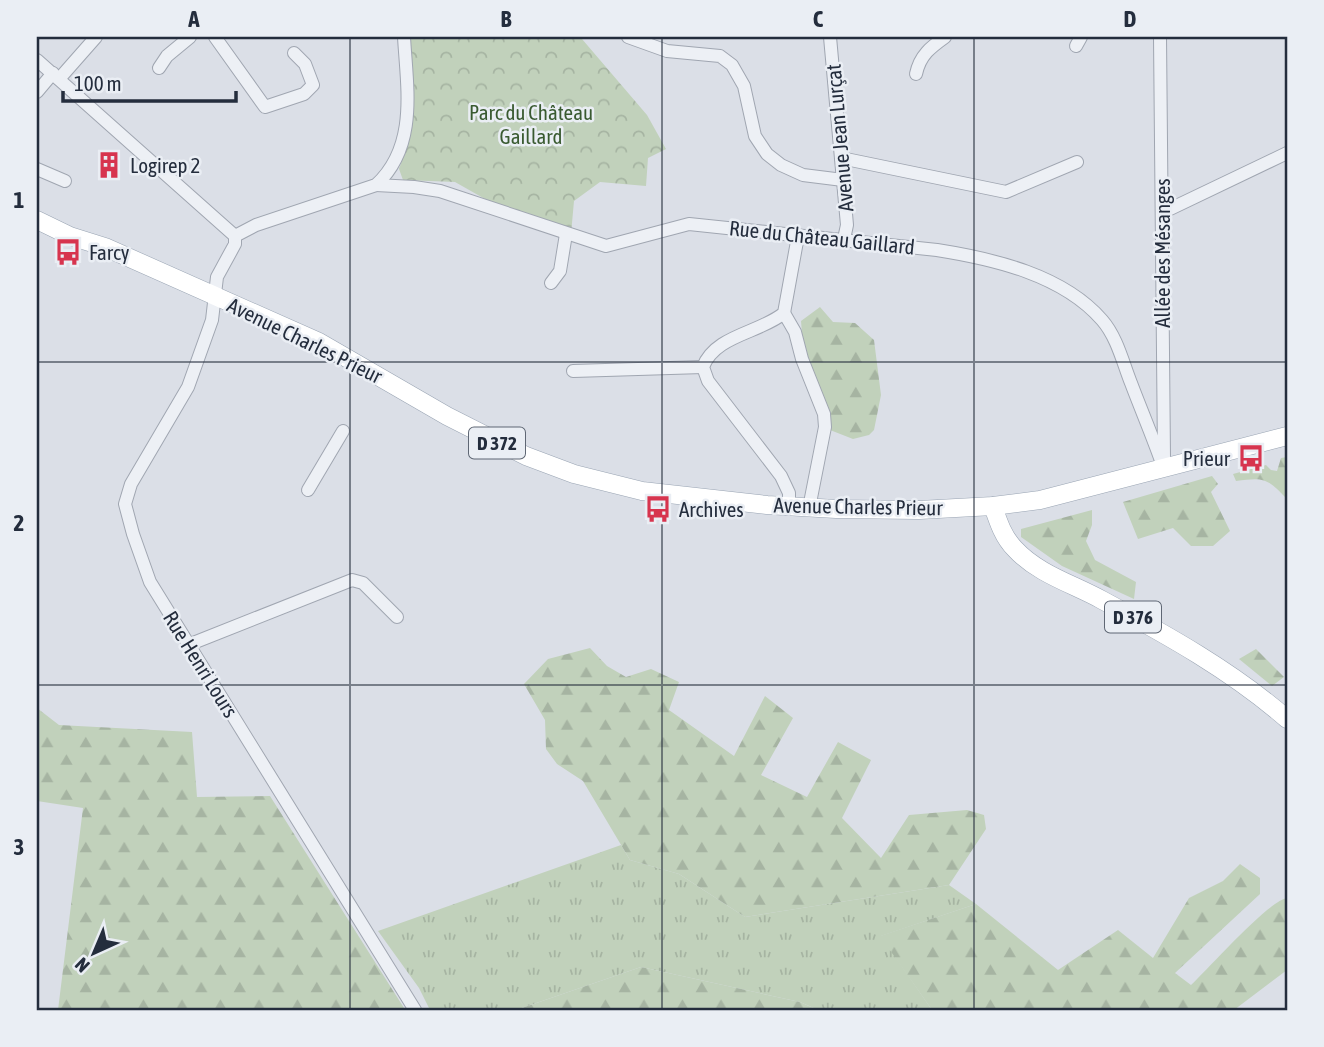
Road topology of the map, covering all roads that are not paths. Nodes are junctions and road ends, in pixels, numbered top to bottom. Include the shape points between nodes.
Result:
1 (96, 37) edge
2 (190, 37) edge
3 (215, 37) edge
4 (404, 37) edge
5 (628, 37) edge
6 (830, 37) edge
7 (945, 37) edge
8 (1160, 37) edge
9 (295, 53) dead end
10 (37, 60) edge
11 (159, 68) dead end
12 (916, 74) dead end
13 (56, 76) junction
14 (37, 92) edge
15 (1287, 153) edge
16 (841, 158) junction
17 (1077, 162) dead end
18 (37, 169) edge
19 (391, 172) junction
20 (843, 180) junction
21 (65, 181) dead end
22 (376, 185) junction
23 (396, 186) junction
24 (1162, 210) junction
25 (37, 220) edge
26 (566, 234) junction
27 (234, 236) junction
28 (798, 236) junction
29 (844, 239) junction
30 (551, 283) dead end
31 (213, 295) junction
32 (784, 313) junction
33 (703, 367) junction
34 (573, 371) dead end
35 (343, 431) dead end
36 (1287, 436) edge
37 (1164, 469) junction
38 (308, 490) dead end
39 (789, 506) junction
40 (993, 506) junction
41 (808, 508) junction
42 (397, 617) dead end
43 (188, 645) junction
44 (1287, 719) edge
45 (415, 1010) edge

1 - 13 street
2 - 11 street
3 - 9 street via 265,107 304,94 313,85
4 - 19 street via 409,107 402,146
5 - 20 street via 667,51 720,56 732,65 744,86 755,136 767,154 803,175
6 - 16 street, Avenue Jean Lurçat
7 - 12 street via 919,61
8 - 24 street, Allée des Mésanges
10 - 13 street
13 - 14 street
13 - 27 street
15 - 24 street
16 - 17 street via 1006,192
16 - 20 street, Avenue Jean Lurçat
18 - 21 street
19 - 22 street
19 - 23 street
20 - 29 street, Avenue Jean Lurçat
22 - 23 street, Rue du Château Gaillard
22 - 27 street
23 - 26 street, Rue du Château Gaillard via 440,191
24 - 37 street, Allée des Mésanges
25 - 31 main road, D 372
26 - 28 street, Rue du Château Gaillard via 606,246 689,223
26 - 30 street via 560,271
27 - 31 street, Rue Henri Lours via 235,244 218,272
28 - 29 street, Rue du Château Gaillard
28 - 32 street
29 - 37 street, Rue du Château Gaillard via 968,255 1038,277 1080,299 1104,322 1116,344
31 - 39 main road, Avenue Charles Prieur / D 372 via 337,351 500,444 574,474 653,493
31 - 43 street, Rue Henri Lours via 212,320 188,387 131,484 125,504 150,582
32 - 33 street via 712,352
32 - 41 street via 824,414
33 - 34 street
33 - 39 street via 708,381 781,476
35 - 38 street
36 - 37 main road, Avenue Charles Prieur / D 372
37 - 40 main road, Avenue Charles Prieur / D 372 via 1040,500
39 - 41 main road, Avenue Charles Prieur / D 372
40 - 41 main road, Avenue Charles Prieur / D 372
40 - 44 main road, D 376 via 1006,538 1037,567 1199,655
42 - 43 street via 363,583 352,580
43 - 45 street, Rue Henri Lours

